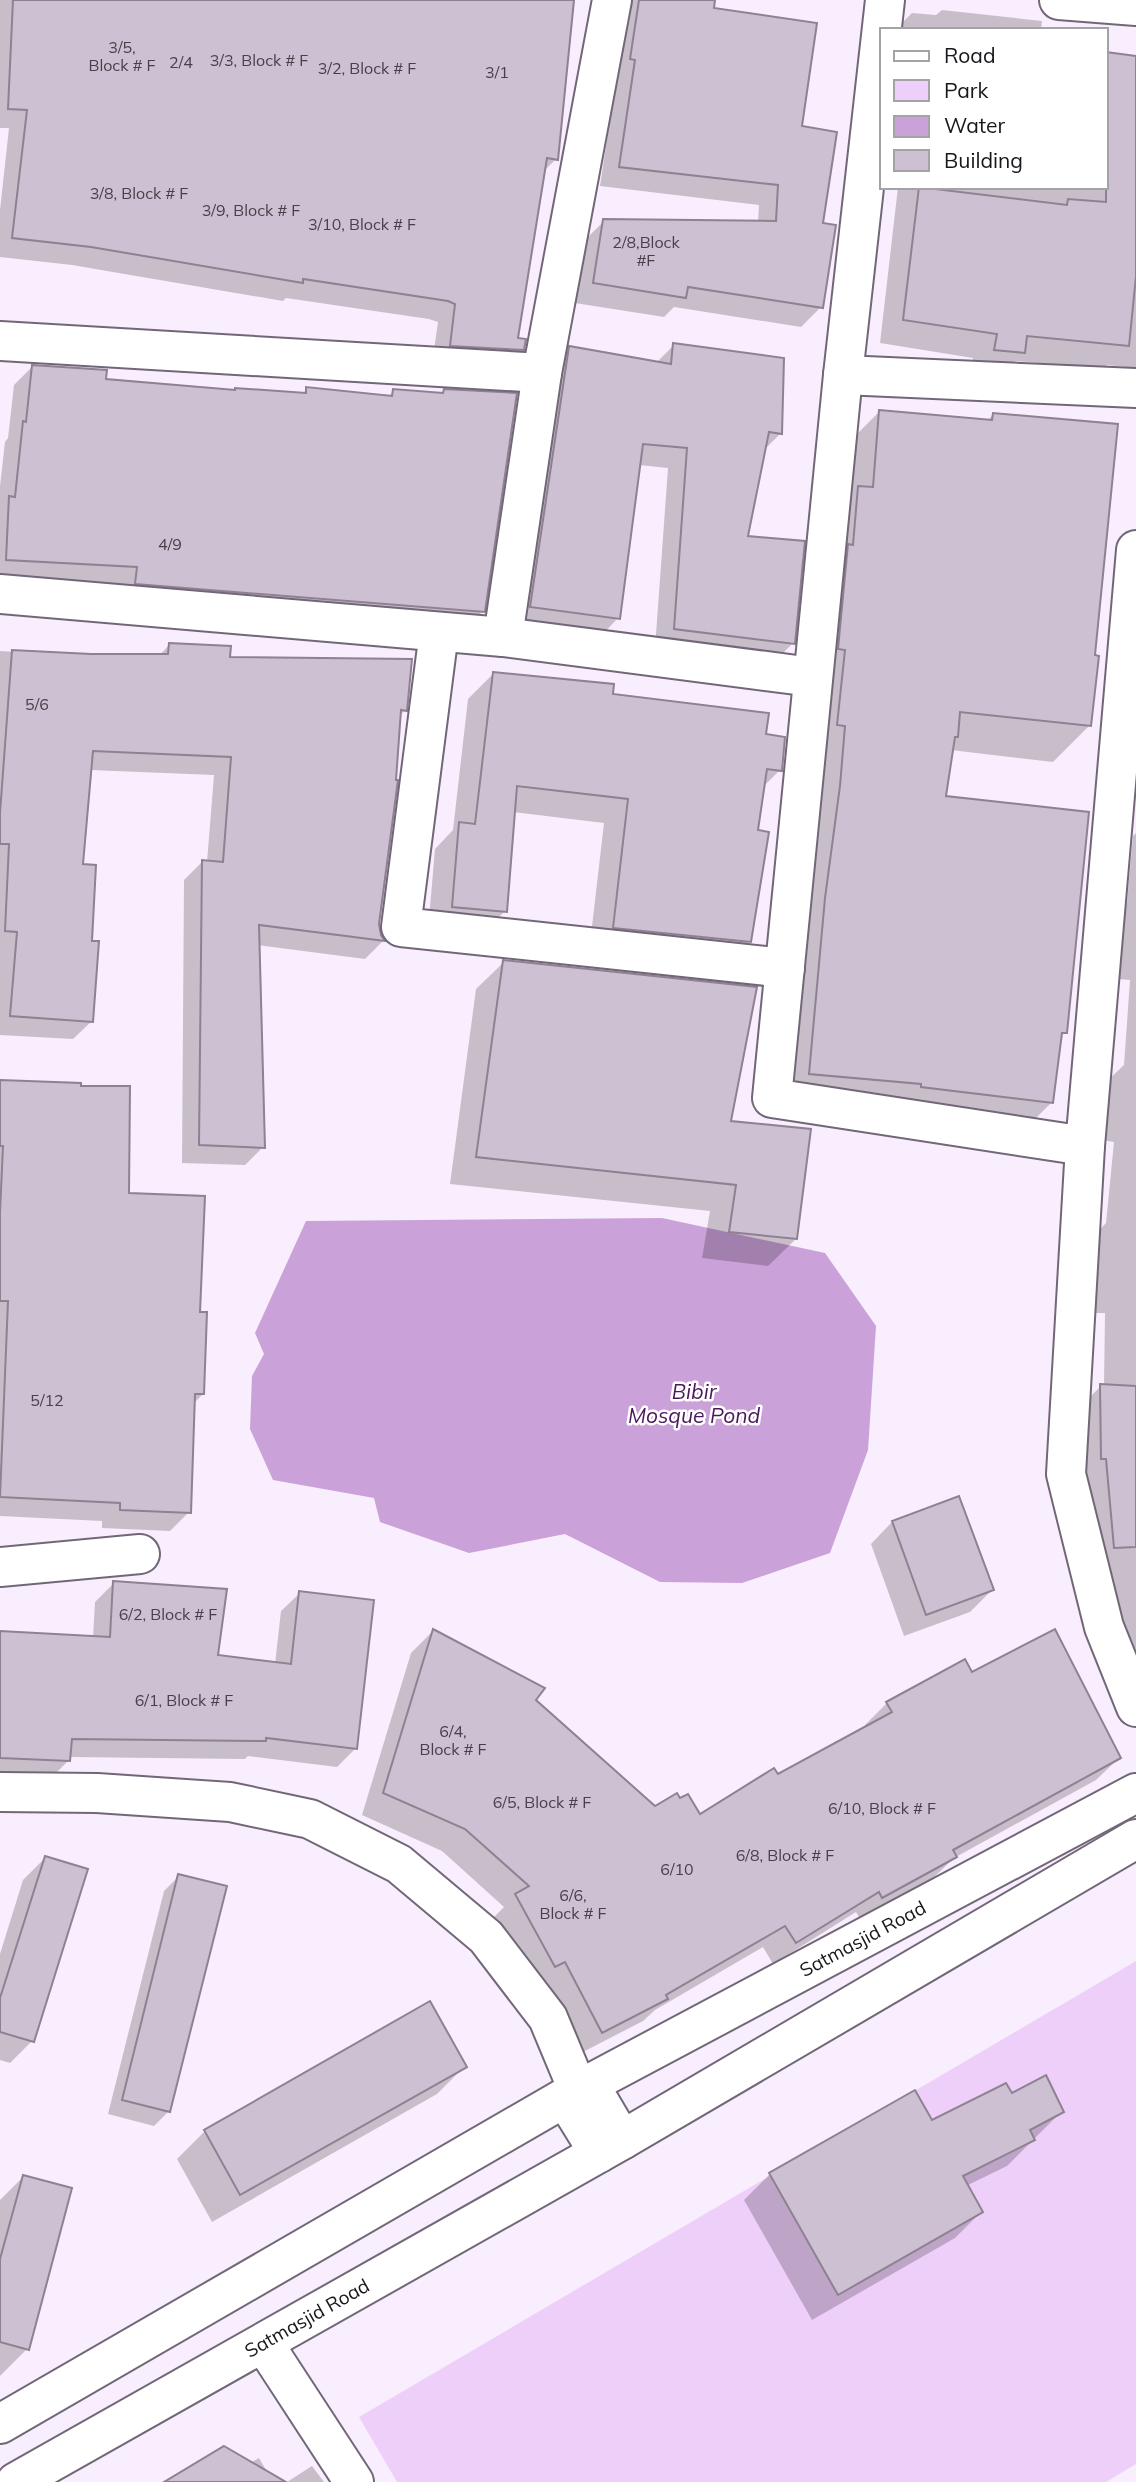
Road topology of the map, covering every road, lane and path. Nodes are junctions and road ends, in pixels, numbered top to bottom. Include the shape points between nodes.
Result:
1 (612, 0) edge
2 (885, 0) edge
3 (1059, 0) edge
4 (1136, 6) edge
5 (882, 28) edge
6 (880, 46) edge
7 (0, 341) edge
8 (542, 373) junction
9 (844, 375) junction
10 (1136, 388) edge
11 (1136, 550) edge
12 (0, 594) edge
13 (439, 632) junction
14 (503, 637) junction
15 (813, 677) junction
16 (1127, 767) edge
17 (785, 968) junction
18 (1085, 1146) junction
19 (140, 1554) dead end
20 (0, 1567) edge
21 (1136, 1707) edge
22 (0, 1792) edge
23 (1136, 1793) edge
24 (1136, 1839) edge
25 (578, 2091) junction
26 (611, 2146) junction
27 (264, 2344) junction
28 (0, 2424) edge
29 (16, 2482) edge
30 (354, 2482) edge

1 - 8 street
2 - 5 street
3 - 4 street
6 - 9 street
7 - 8 street
8 - 14 street
9 - 10 street
9 - 15 street
11 - 16 street
12 - 13 street
13 - 14 street
13 - 17 street via 401,927
14 - 15 street
15 - 17 street
16 - 18 street
17 - 18 street via 772,1098
18 - 21 street via 1066,1474 1104,1627
19 - 20 street
22 - 25 street via 230,1802 310,1819 399,1864 486,1937 548,2018
23 - 25 street, Satmasjid Road
24 - 26 street, Satmasjid Road
25 - 26 street
25 - 28 street, Satmasjid Road
26 - 27 street, Satmasjid Road
27 - 29 street, Satmasjid Road
27 - 30 street

